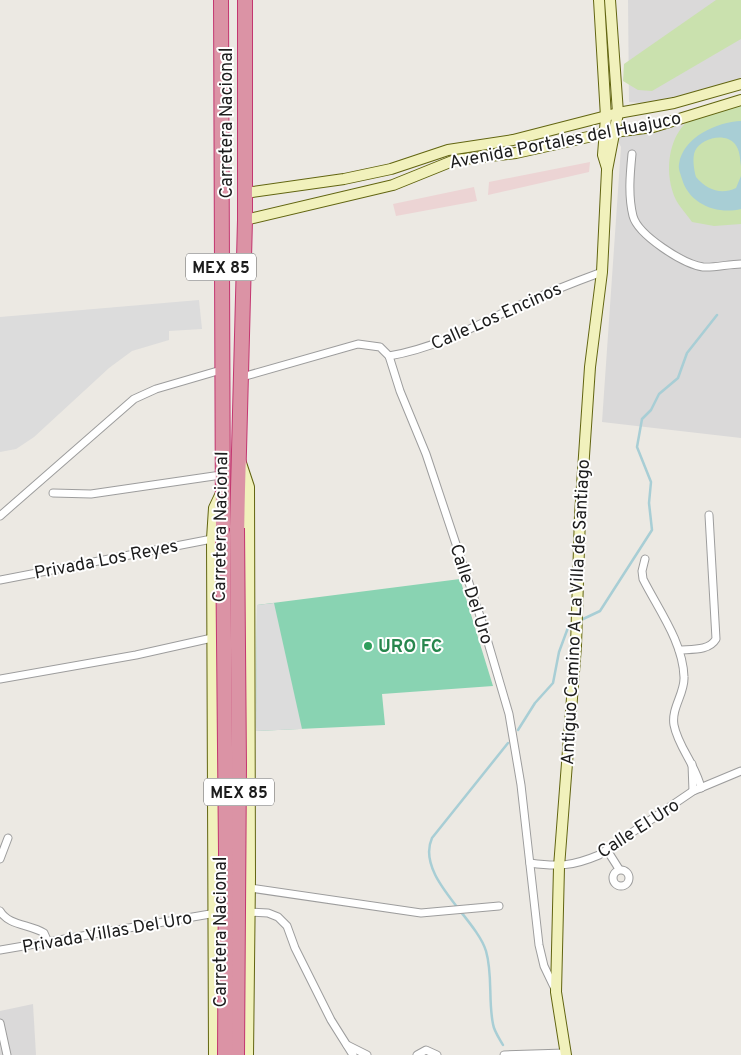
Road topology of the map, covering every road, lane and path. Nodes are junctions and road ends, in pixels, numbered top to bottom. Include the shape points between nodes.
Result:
1 (221, 0) edge
2 (245, 0) edge
3 (599, 0) edge
4 (610, 0) edge
5 (741, 84) edge
6 (741, 100) edge
7 (667, 105) junction
8 (618, 114) junction
9 (606, 117) junction
10 (672, 121) junction
11 (610, 133) junction
12 (632, 154) dead end
13 (344, 179) junction
14 (245, 192) junction
15 (346, 197) junction
16 (245, 220) junction
17 (741, 264) edge
18 (602, 272) junction
19 (389, 356) junction
20 (221, 370) junction
21 (242, 378) junction
22 (239, 458) junction
23 (221, 475) junction
24 (53, 493) dead end
25 (709, 515) dead end
26 (0, 516) edge
27 (218, 536) junction
28 (645, 559) dead end
29 (0, 580) edge
30 (212, 638) junction
31 (679, 650) junction
32 (0, 679) edge
33 (692, 764) junction
34 (741, 771) edge
35 (701, 788) junction
36 (693, 791) junction
37 (8, 838) dead end
38 (607, 850) junction
39 (0, 859) edge
40 (530, 864) junction
41 (559, 867) junction
42 (620, 870) dead end
43 (212, 878) junction
44 (250, 882) junction
45 (499, 906) dead end
46 (0, 911) edge
47 (250, 912) junction
48 (214, 914) junction
49 (48, 942) junction
50 (0, 950) edge
51 (212, 952) junction
52 (248, 953) junction
53 (556, 992) junction
54 (0, 1023) edge
55 (347, 1046) junction
56 (566, 1054) edge
57 (7, 1055) edge
58 (214, 1055) edge
59 (226, 1055) edge
60 (237, 1055) edge
61 (248, 1055) edge
62 (353, 1055) edge
63 (367, 1055) edge
64 (417, 1055) edge
65 (437, 1055) edge
66 (504, 1055) edge

1 - 20 highway, Carretera Nacional / MEX 85
2 - 14 highway, Carretera Nacional / MEX 85
3 - 9 street, Antiguo Camino A La Villa de Santiago
4 - 8 street, Antiguo Camino A La Villa de Santiago
5 - 7 street, Avenida Portales del Huajuco
6 - 10 street, Avenida Portales del Huajuco
7 - 8 street, Avenida Portales del Huajuco
7 - 10 street
8 - 9 street, Avenida Portales del Huajuco
8 - 11 street, Antiguo Camino A La Villa de Santiago
9 - 11 street, Antiguo Camino A La Villa de Santiago
9 - 13 street, Avenida Portales del Huajuco via 513,140 448,150 391,169
10 - 11 street, Avenida Portales del Huajuco
11 - 15 street, Avenida Portales del Huajuco via 516,152 455,160
11 - 18 street, Antiguo Camino A La Villa de Santiago via 603,155 607,170
12 - 17 street via 631,201 633,217 641,230 683,260 703,267
13 - 14 street, Avenida Portales del Huajuco
13 - 15 street
14 - 16 highway, Carretera Nacional / MEX 85
15 - 16 street, Avenida Portales del Huajuco
16 - 21 highway, Carretera Nacional / MEX 85
18 - 19 street, Calle Los Encinos via 534,299 460,335 425,348
18 - 41 street, Antiguo Camino A La Villa de Santiago via 586,408 576,627
19 - 21 street via 380,347 358,344
19 - 40 street, Calle Del Uro via 429,463 509,714
20 - 23 highway, Carretera Nacional / MEX 85
20 - 26 street via 156,389 134,399
21 - 22 highway, Carretera Nacional / MEX 85
22 - 44 street, MEX 85 via 249,487
22 - 60 highway, Carretera Nacional / MEX 85, bridge
23 - 24 street via 91,494
23 - 27 highway, Carretera Nacional / MEX 85
25 - 31 street via 716,638 713,644 704,648
27 - 29 street, Privada Los Reyes
27 - 30 street, MEX 85
27 - 59 highway, Carretera Nacional / MEX 85, bridge
28 - 31 street via 643,579
30 - 32 street
30 - 43 street, MEX 85
31 - 33 street via 684,678 674,725
33 - 35 street
33 - 36 street
34 - 35 street, Calle El Uro
35 - 36 street, Calle El Uro
36 - 38 street, Calle El Uro
37 - 39 street
38 - 41 street, Calle El Uro via 584,861
38 - 42 street
40 - 41 street, Calle El Uro
40 - 53 street, Calle Del Uro via 544,966
41 - 53 street, Antiguo Camino A La Villa de Santiago
43 - 44 street via 232,887
43 - 48 street, MEX 85
44 - 45 street via 421,913
44 - 47 street, MEX 85
46 - 49 street via 4,918 38,929
47 - 48 street, Privada Villas Del Uro
47 - 52 street, MEX 85
47 - 55 street, Privada Villas Del Uro via 268,913 287,926 331,1020
48 - 49 street, Privada Villas Del Uro
48 - 51 street, MEX 85
49 - 50 street, Privada Villas Del Uro
51 - 52 street via 220,941 234,938
51 - 58 street, MEX 85
52 - 61 street, MEX 85
53 - 56 street, Antiguo Camino A La Villa de Santiago
54 - 57 street
55 - 62 street, Privada Villas Del Uro
55 - 63 street
56 - 66 street
64 - 65 street via 426,1050

